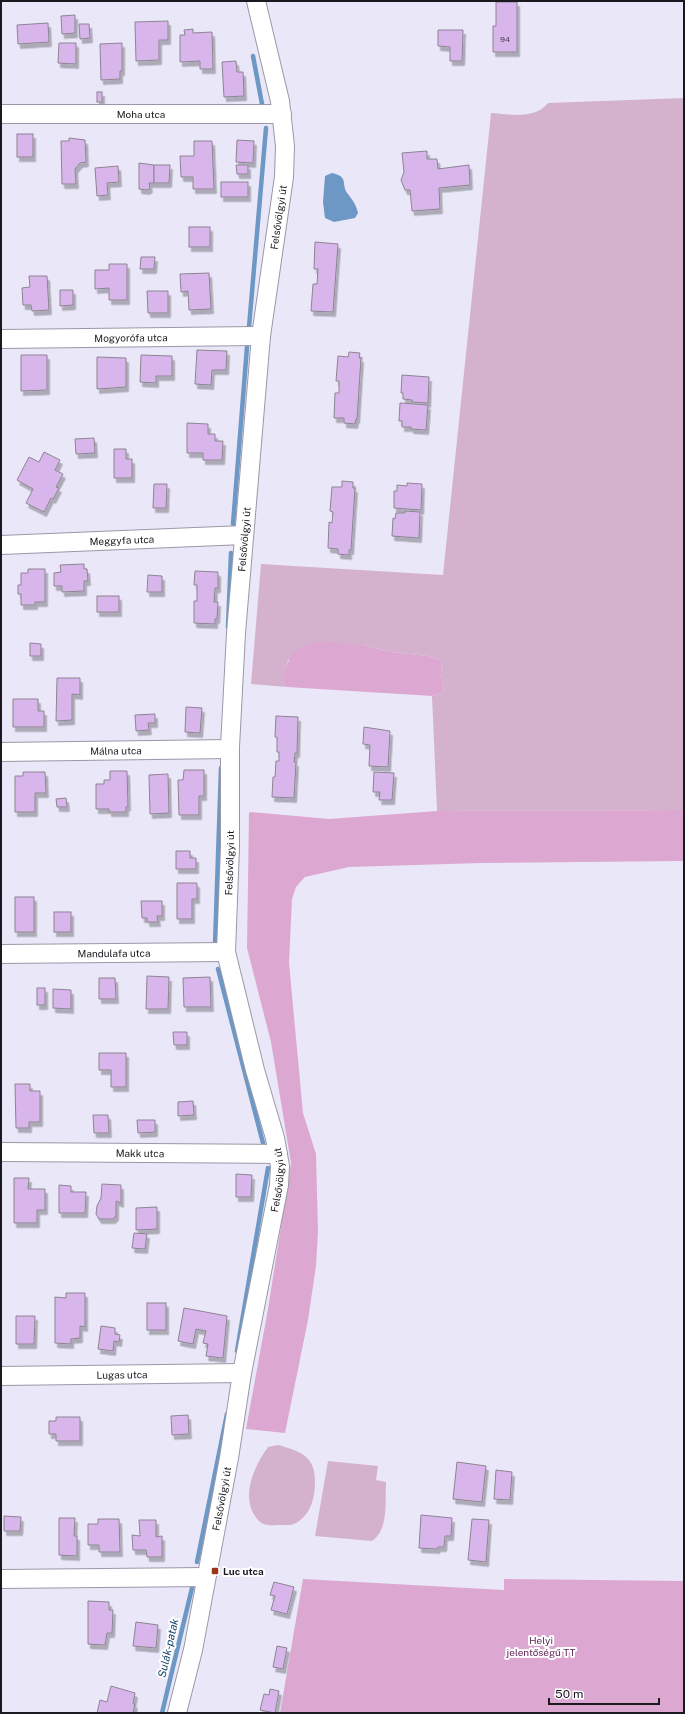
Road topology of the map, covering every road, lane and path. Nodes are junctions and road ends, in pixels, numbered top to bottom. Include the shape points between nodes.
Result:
1 (256, 1) edge
2 (1, 114) edge
3 (282, 114) junction
4 (261, 336) junction
5 (1, 339) edge
6 (244, 535) junction
7 (1, 545) edge
8 (230, 749) junction
9 (1, 752) edge
10 (226, 952) junction
11 (1, 954) edge
12 (1, 1152) edge
13 (278, 1154) junction
14 (242, 1373) junction
15 (1, 1376) edge
16 (206, 1577) junction
17 (1, 1579) edge
18 (177, 1713) edge

1 - 3 street, Felsővölgyi út
2 - 3 street, Moha utca
3 - 4 street, Felsővölgyi út via 284,178
4 - 5 street, Mogyorófa utca
4 - 6 street, Felsővölgyi út
6 - 7 street, Meggyfa utca
6 - 8 street, Felsővölgyi út via 235,637
8 - 9 street, Málna utca
8 - 10 street, Felsővölgyi út
10 - 11 street, Mandulafa utca
10 - 13 street, Felsővölgyi út
12 - 13 street, Makk utca
13 - 14 street, Felsővölgyi út via 280,1185 277,1206
14 - 15 street, Lugas utca
14 - 16 street, Felsővölgyi út
16 - 17 street
16 - 18 street, Felsővölgyi út via 193,1650

